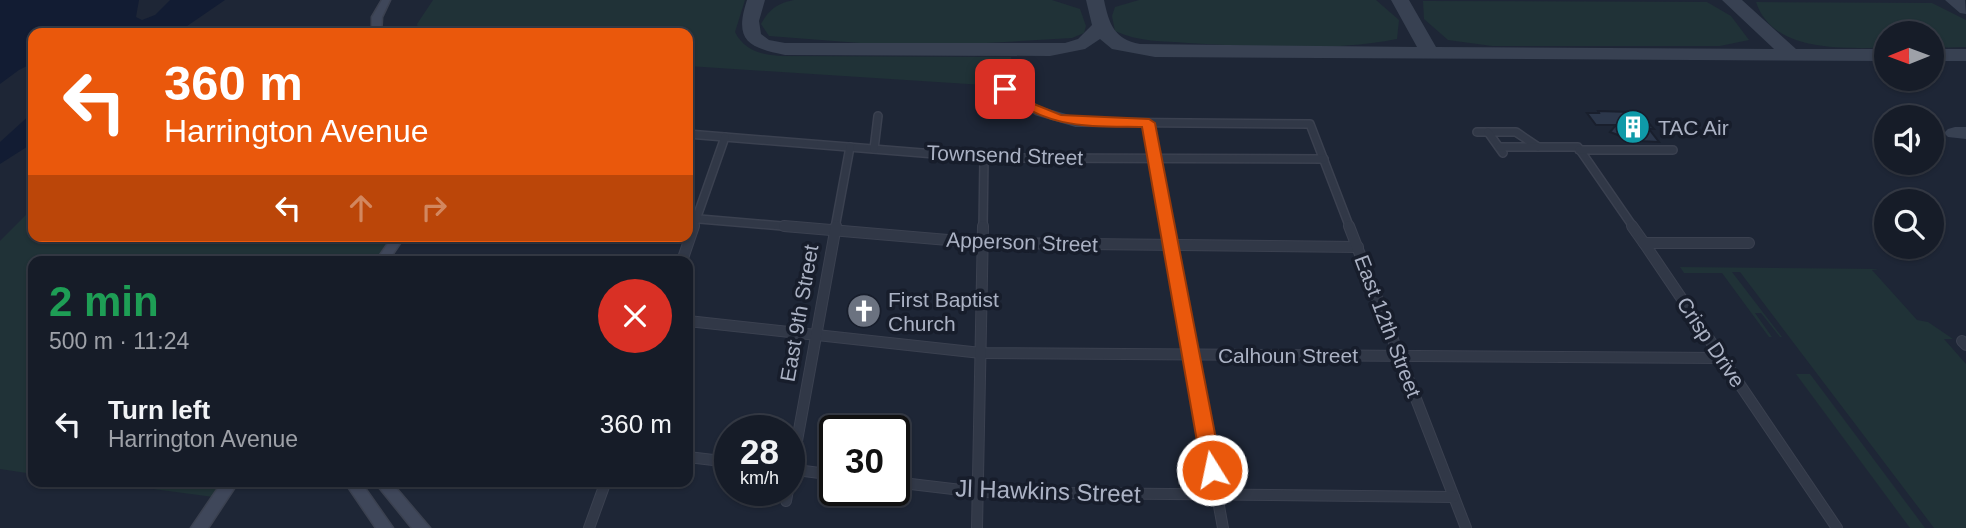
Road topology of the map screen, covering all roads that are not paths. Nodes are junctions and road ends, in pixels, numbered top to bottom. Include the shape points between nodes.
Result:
1 (386, 0) edge
2 (376, 28) edge
3 (1005, 89) dead end
4 (878, 116) dead end
5 (1149, 123) junction
6 (1477, 132) dead end
7 (1488, 132) junction
8 (693, 134) edge
9 (725, 137) junction
10 (850, 147) junction
11 (1533, 147) junction
12 (874, 149) junction
13 (1579, 150) junction
14 (1672, 150) dead end
15 (984, 158) junction
16 (1155, 159) junction
17 (1324, 159) junction
18 (693, 216) edge
19 (693, 218) edge
20 (834, 231) junction
21 (983, 243) junction
22 (1644, 243) junction
23 (1749, 243) dead end
24 (1171, 245) junction
25 (1358, 247) junction
26 (693, 322) edge
27 (816, 335) junction
28 (981, 353) junction
29 (1191, 354) junction
30 (1400, 356) junction
31 (1721, 358) junction
32 (801, 415) edge
33 (693, 458) edge
34 (714, 460) edge
35 (910, 484) edge
36 (228, 487) edge
37 (355, 487) edge
38 (386, 487) edge
39 (604, 487) edge
40 (978, 492) junction
41 (1216, 494) junction
42 (1454, 497) junction
43 (198, 528) edge
44 (385, 528) edge
45 (422, 528) edge
46 (589, 528) edge
47 (977, 528) edge
48 (1223, 528) edge
49 (1466, 528) edge
50 (1837, 528) edge

1 - 2 main road
3 - 5 street via 1029,107 1057,118
4 - 12 street
5 - 16 street
5 - 17 street, East 12th Street via 1310,124
6 - 7 street
7 - 11 street via 1516,132
7 - 11 street via 1501,150
8 - 9 street, Townsend Street
9 - 10 street, Townsend Street
9 - 18 street
10 - 12 street, Townsend Street
10 - 20 street, East 9th Street
11 - 13 street
12 - 15 street, Townsend Street
13 - 14 street
13 - 22 street, Crisp Drive
15 - 16 street, Townsend Street
15 - 21 street
16 - 17 street, Townsend Street
16 - 24 street
17 - 25 street, East 12th Street
19 - 20 street, Apperson Street
20 - 21 street, Apperson Street
20 - 27 street, East 9th Street
21 - 24 street, Apperson Street
21 - 28 street
22 - 23 street
22 - 31 street, Crisp Drive
24 - 25 street, Apperson Street
24 - 29 street
25 - 30 street, East 12th Street
26 - 27 street, Calhoun Street
27 - 28 street, Calhoun Street
27 - 32 street, East 9th Street
28 - 29 street, Calhoun Street
28 - 40 street
29 - 30 street, Calhoun Street
29 - 41 street
30 - 31 street, Calhoun Street
30 - 42 street, East 12th Street
31 - 50 street, Crisp Drive
33 - 34 street
35 - 40 street, Jl Hawkins Street
36 - 43 main road
37 - 44 main road
38 - 45 main road
39 - 46 street
40 - 41 street, Jl Hawkins Street
40 - 47 street
41 - 42 street, Jl Hawkins Street
41 - 48 street
42 - 49 street, East 12th Street

